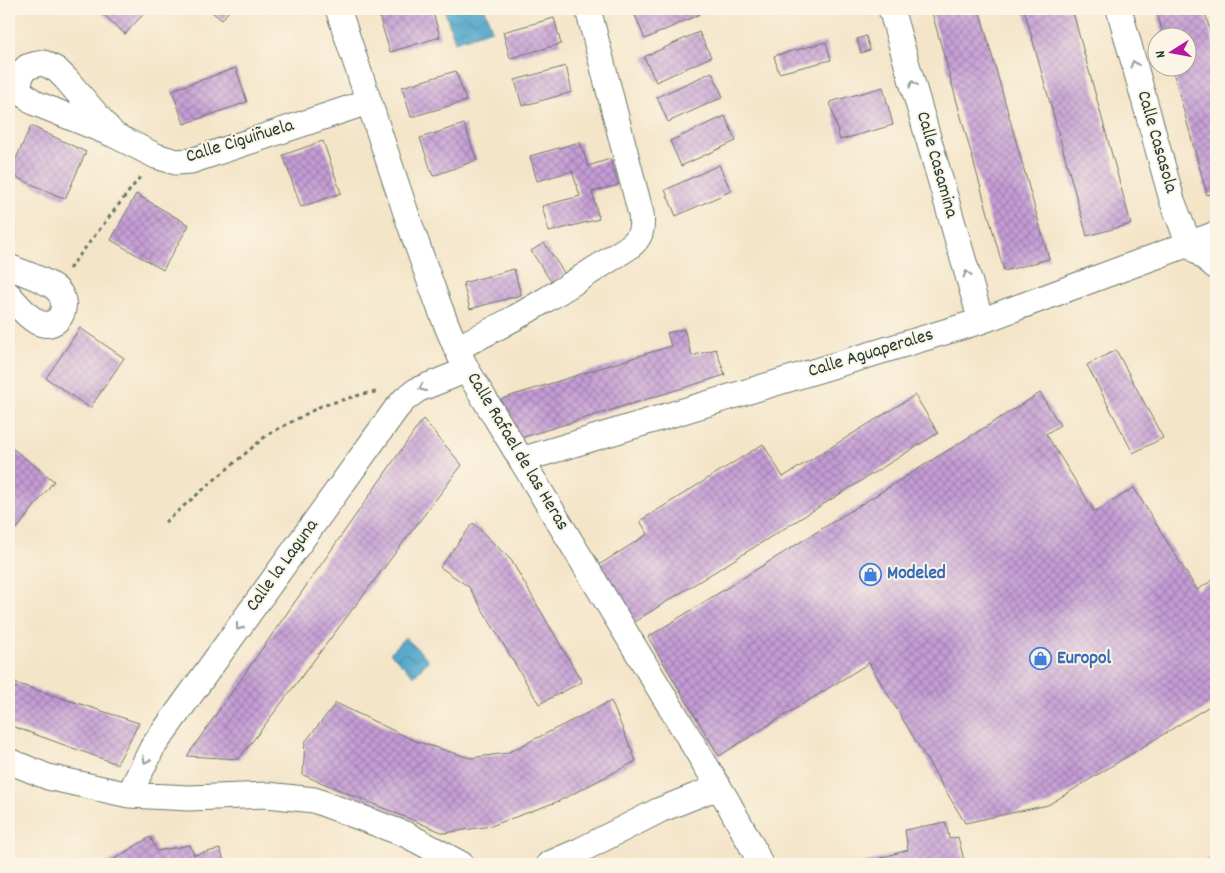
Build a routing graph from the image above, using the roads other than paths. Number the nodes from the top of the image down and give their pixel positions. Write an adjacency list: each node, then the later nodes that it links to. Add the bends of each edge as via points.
1 (338, 9): 5 (street, Calle Rafael de las Heras)
2 (588, 9): 13 (street, via 641,214 641,233 629,247 565,288)
3 (891, 9): 12 (street, Calle Casamina, one-way to 3)
4 (1119, 9): 8 (street, Calle Casasola, one-way to 4, via 1172,200)
5 (368, 102): 6 (street, Calle Ciguiñuela, via 191,161 176,162 156,156); 13 (street, Calle Rafael de las Heras, via 431,284)
6 (114, 135)
7 (1216, 234): 8 (street, Calle Aguaperales)
8 (1189, 244): 10 (street); 12 (street, Calle Aguaperales)
9 (9, 267): 11 (street, via 55,287 62,298 64,311 60,319 42,324 30,317)
10 (1216, 267)
11 (9, 295)
12 (980, 321): 15 (street, Calle Aguaperales)
13 (466, 344): 14 (street, Calle Rafael de las Heras)
14 (467, 370): 15 (street, Calle Rafael de las Heras); 18 (street, Calle la Laguna, one-way to 18, via 417,390 396,409 152,748)
15 (521, 460): 17 (street, Calle Rafael de las Heras)
16 (9, 761): 18 (street, via 48,777)
17 (718, 787): 20 (street, via 660,810); 21 (street, Calle Rafael de las Heras)
18 (129, 795): 19 (street, via 189,798 267,795 314,800 407,835)
19 (461, 864)
20 (549, 864)
21 (760, 864)

